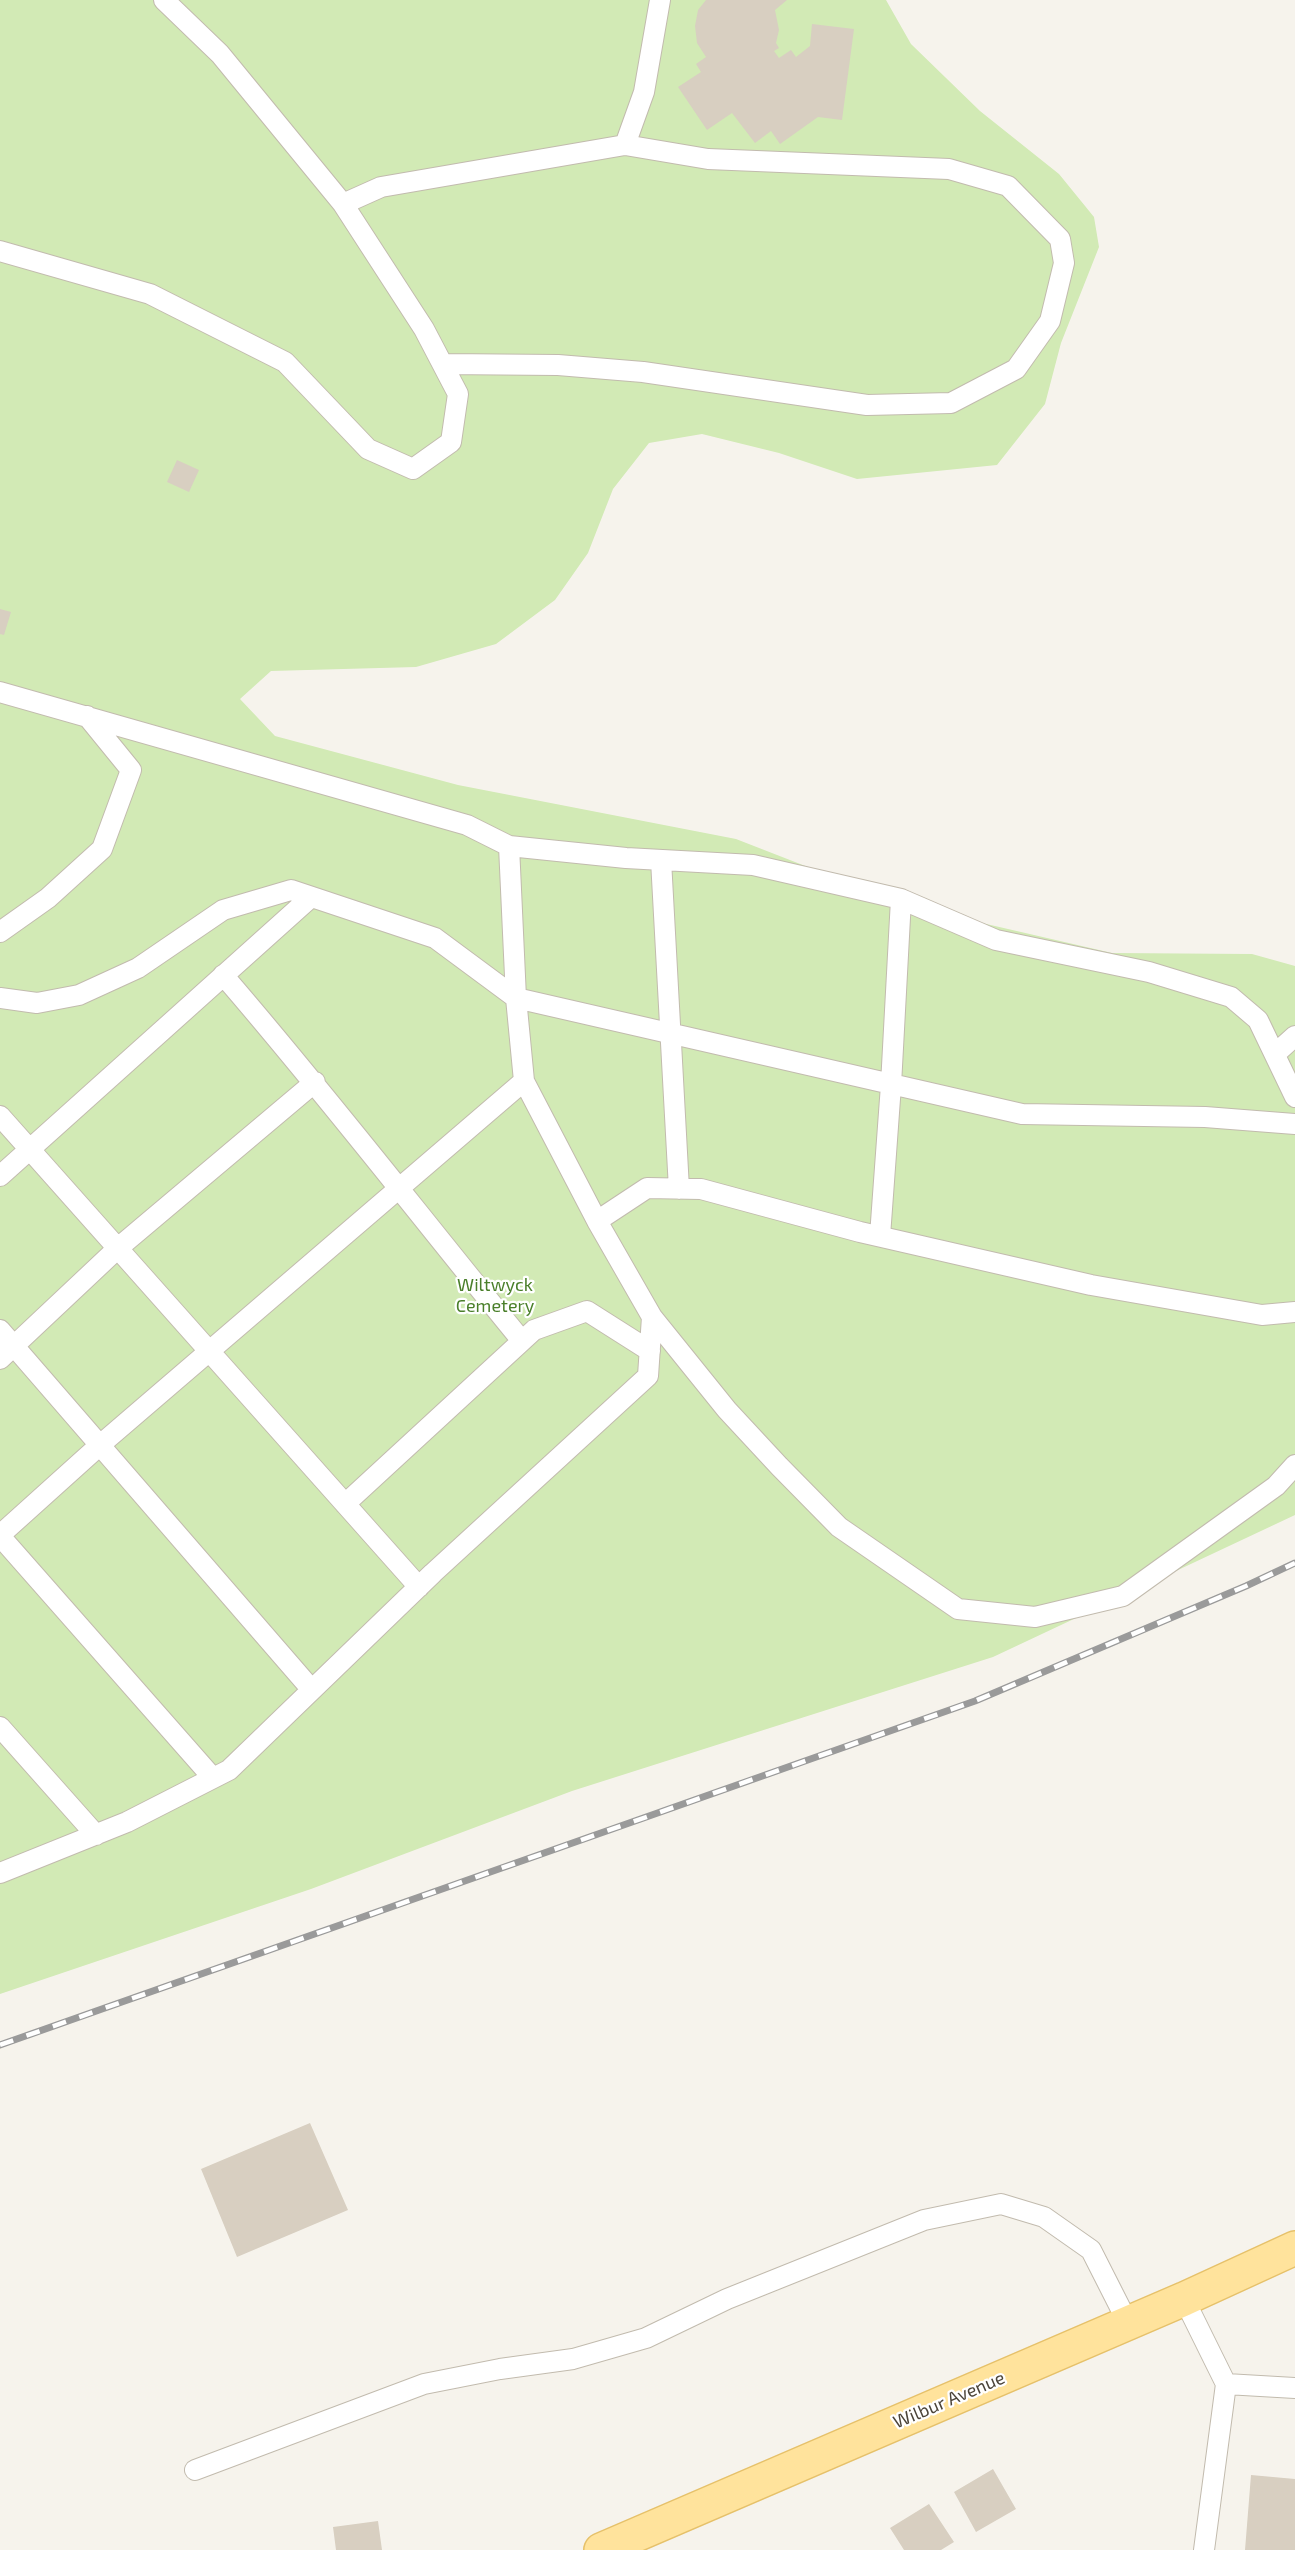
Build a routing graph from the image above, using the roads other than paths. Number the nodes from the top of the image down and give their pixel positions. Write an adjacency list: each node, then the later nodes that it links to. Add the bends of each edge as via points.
1 (164, 0): 4 (lane, via 220,54)
2 (660, 0): 3 (lane, via 644,92)
3 (625, 145): 4 (lane, via 381,187); 6 (lane, via 708,159 949,170 1008,186 1060,239 1064,263 1050,321 1016,369 951,403 867,405 643,372 558,365)
4 (343, 204): 6 (lane)
5 (0, 251): 6 (lane, via 150,294 285,362 368,448 413,469 451,442 458,394)
6 (443, 364)
7 (0, 692): 8 (lane)
8 (87, 717): 9 (lane, via 467,825); 13 (lane, via 131,770 102,849 48,898)
9 (509, 846): 10 (lane); 16 (lane)
10 (661, 860): 12 (lane, via 753,865); 17 (lane)
11 (311, 897): 14 (lane); 15 (lane, via 291,890 223,910 138,968 79,995 37,1003); 16 (lane, via 435,938)
12 (901, 899): 19 (lane, via 996,940 1149,972 1232,997 1258,1020); 22 (lane)
13 (0, 932)
14 (223, 975): 21 (lane); 26 (lane)
15 (0, 998)
16 (516, 999): 17 (lane); 20 (lane)
17 (670, 1034): 22 (lane); 28 (lane)
18 (1295, 1036): 19 (lane)
19 (1275, 1054): 23 (lane)
20 (524, 1081): 29 (lane); 30 (lane)
21 (315, 1082): 29 (lane); 32 (lane)
22 (891, 1085): 25 (lane, via 1023,1114 1205,1117); 31 (lane)
23 (1295, 1097)
24 (0, 1116): 26 (lane)
25 (1295, 1124)
26 (31, 1150): 27 (lane); 32 (lane)
27 (0, 1176)
28 (679, 1189): 30 (lane, via 646,1188); 31 (lane, via 701,1190)
29 (398, 1190): 36 (lane); 37 (lane)
30 (597, 1221): 34 (lane)
31 (880, 1236): 33 (lane, via 1090,1285 1262,1315)
32 (118, 1248): 37 (lane); 39 (lane)
33 (1295, 1312)
34 (652, 1317): 38 (lane); 41 (lane, via 735,1418 839,1527 958,1609 1035,1617 1123,1596 1276,1486)
35 (0, 1330): 39 (lane)
36 (522, 1341): 38 (lane, via 534,1330 587,1311); 42 (lane)
37 (209, 1351): 40 (lane); 42 (lane)
38 (650, 1351): 44 (lane, via 648,1376)
39 (7, 1353): 40 (lane)
40 (100, 1445): 43 (lane); 45 (lane)
41 (1295, 1465)
42 (345, 1504): 44 (lane)
43 (0, 1536): 47 (lane)
44 (419, 1587): 45 (lane)
45 (312, 1690): 47 (lane, via 229,1770)
46 (0, 1727): 48 (lane)
47 (213, 1778): 48 (lane)
48 (96, 1835): 49 (lane)
49 (0, 1873)
50 (1295, 2248): 51 (main road, Wilbur Avenue)
51 (1184, 2299): 52 (main road, Wilbur Avenue); 53 (lane)
52 (1128, 2323): 55 (lane, via 1091,2250 1044,2217 1001,2204 924,2220 728,2299 646,2338 573,2359 424,2384); 56 (main road, Wilbur Avenue)
53 (1226, 2384): 54 (lane); 57 (lane)
54 (1295, 2388)
55 (195, 2470)
56 (602, 2550)
57 (1204, 2550)

